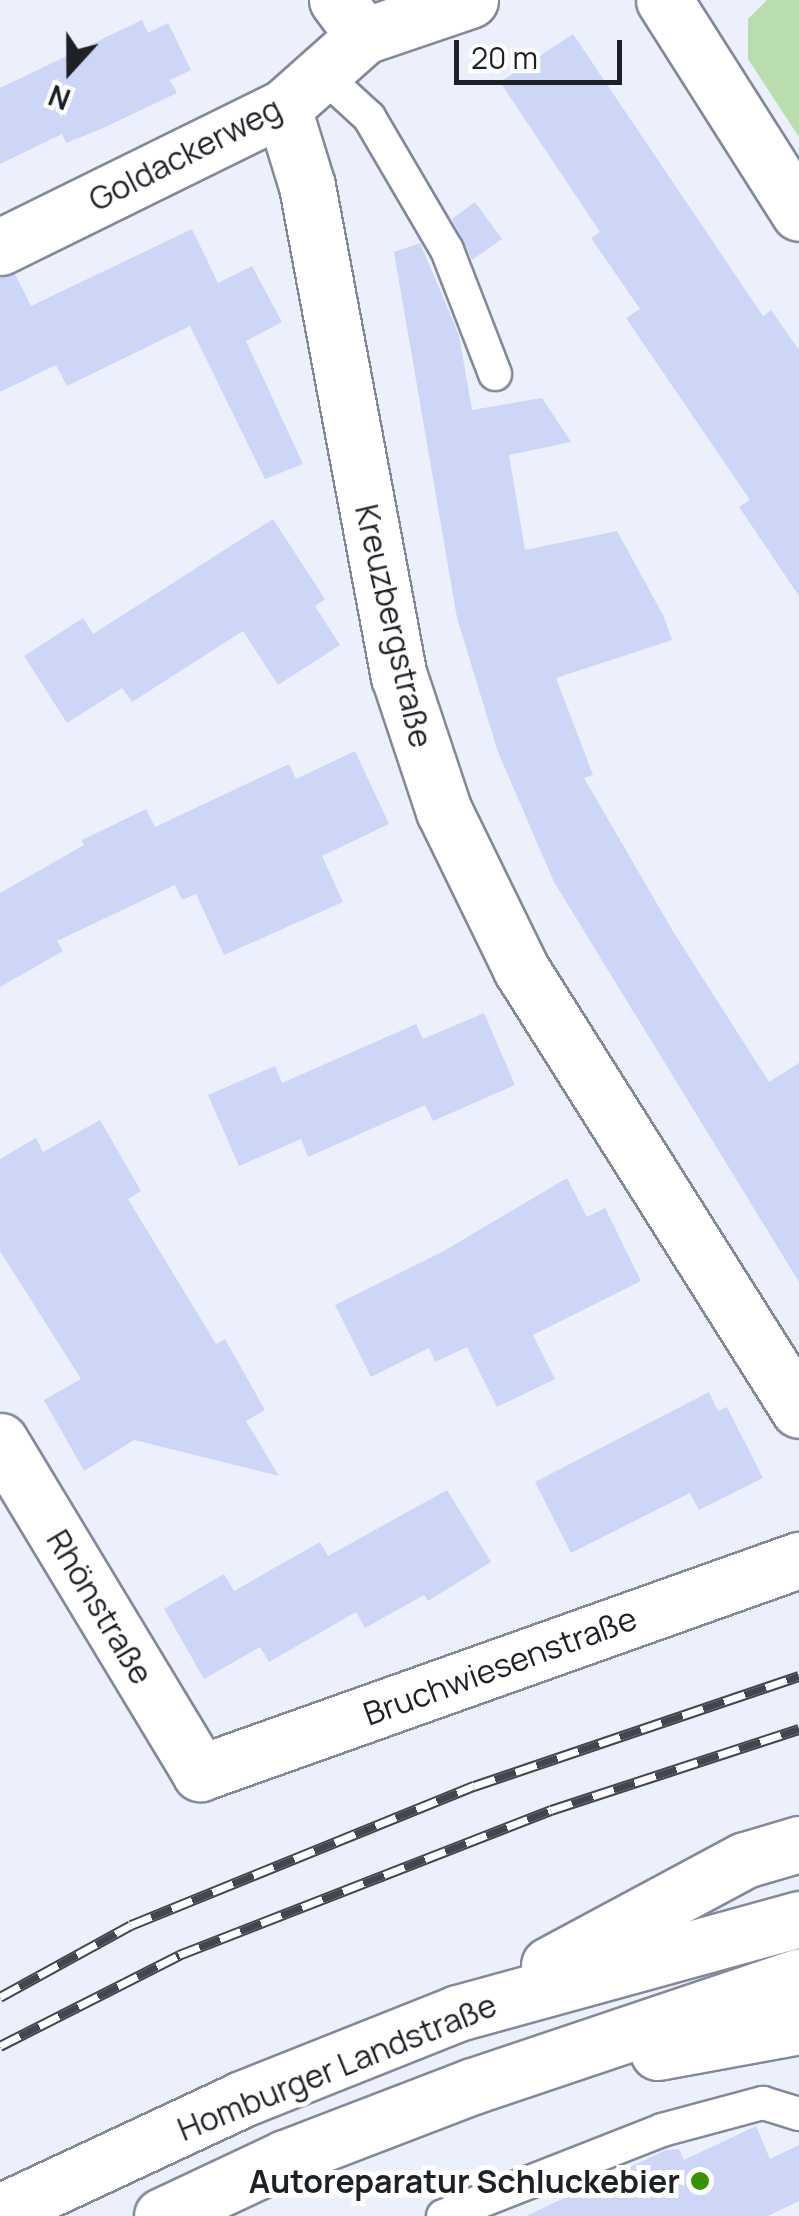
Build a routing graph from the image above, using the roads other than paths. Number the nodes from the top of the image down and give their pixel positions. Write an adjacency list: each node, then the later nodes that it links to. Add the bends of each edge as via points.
1 (470, 0): 3 (street, Goldackerweg)
2 (664, 0): 5 (street)
3 (350, 18): 4 (street, Goldackerweg)
4 (303, 91): 6 (street, Goldackerweg); 7 (lane, via 369,117 447,250); 8 (street, Kreuzbergstraße, via 307,186 399,676 444,810 522,969)
5 (799, 213)
6 (0, 247)
7 (495, 374)
8 (799, 1410)
9 (0, 1441): 11 (street, Rhönstraße)
10 (799, 1560): 11 (street, Bruchwiesenstraße)
11 (200, 1773)
12 (799, 1844): 15 (street, via 746,1860)
13 (799, 1919): 15 (street, Homburger Landstraße)
14 (799, 1976): 17 (street, Homburger Landstraße)
15 (458, 2013): 19 (street, Homburger Landstraße, via 242,2099)
16 (799, 2026): 17 (street)
17 (474, 2086): 20 (street, Homburger Landstraße, via 286,2158)
18 (799, 2114): 21 (lane, via 763,2103 662,2130)
19 (0, 2212)
20 (162, 2216)
21 (443, 2216)

